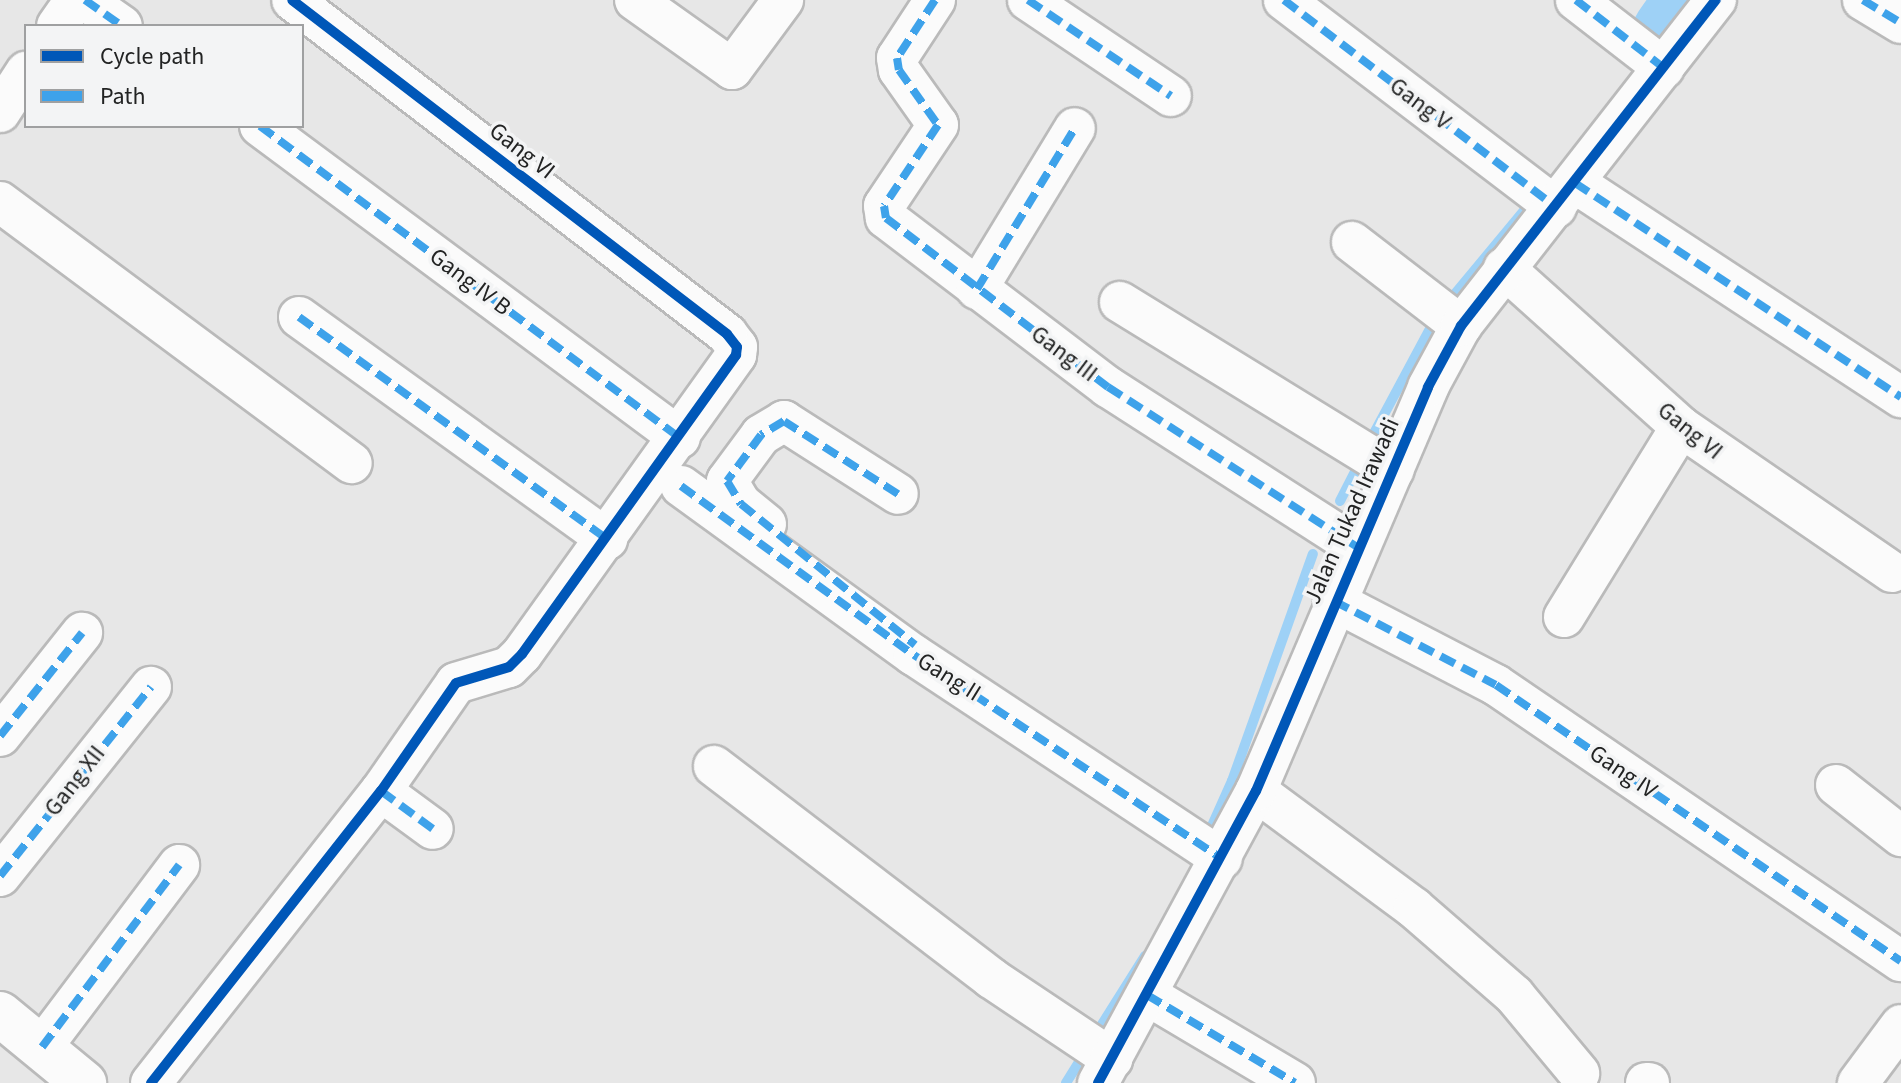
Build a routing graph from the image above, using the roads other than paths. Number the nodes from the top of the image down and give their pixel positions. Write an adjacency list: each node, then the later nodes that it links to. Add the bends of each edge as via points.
1 (75, 0): 13 (street)
2 (85, 0): 14 (street)
3 (292, 0): 29 (street, Gang VI, via 727,334 736,355)
4 (635, 0): 5 (street, via 732,69)
5 (783, 0)
6 (935, 0): 23 (street, Gang III, via 897,58 907,83 938,125 883,212)
7 (1028, 0): 16 (street)
8 (1284, 0): 19 (street, Gang V)
9 (1576, 0): 15 (street)
10 (1716, 0): 15 (street, Jalan Tukad Irawadi)
11 (1863, 0): 12 (street)
12 (1901, 23)
13 (58, 24)
14 (119, 24)
15 (1655, 61): 19 (street, Jalan Tukad Irawadi)
16 (1171, 96)
17 (263, 128): 29 (street, Gang IV B)
18 (1075, 128): 23 (street)
19 (1566, 195): 22 (street, Jalan Tukad Irawadi); 27 (street, Gang V)
20 (0, 202): 30 (street)
21 (1352, 242): 26 (street)
22 (1504, 268): 26 (street, Jalan Tukad Irawadi); 28 (street, Gang VI)
23 (977, 289): 35 (street, Gang III, via 1108,387)
24 (1120, 302): 31 (street)
25 (299, 317): 34 (street)
26 (1461, 326): 31 (street, Jalan Tukad Irawadi)
27 (1901, 397)
28 (1681, 427): 36 (street, Gang VI); 38 (street)
29 (680, 438): 34 (street)
30 (352, 463)
31 (1393, 470): 35 (street, Jalan Tukad Irawadi)
32 (681, 486): 40 (street, Gang II, via 914,655)
33 (898, 494): 40 (street, via 784,421 761,435 727,481 741,504)
34 (607, 539): 45 (street, via 509,667 456,683)
35 (1359, 548): 37 (street, Jalan Tukad Irawadi)
36 (1892, 572)
37 (1334, 601): 46 (street, Jalan Tukad Irawadi); 52 (street, Gang IV, via 1496,685)
38 (1564, 617)
39 (82, 633): 42 (street)
40 (965, 685): 49 (street, Gang II)
41 (151, 687): 51 (street, Gang XII)
42 (0, 736)
43 (714, 766): 57 (street)
44 (1836, 785): 48 (street)
45 (381, 791): 47 (street); 61 (street)
46 (1256, 791): 49 (street, Jalan Tukad Irawadi); 58 (street, via 1425,918 1514,995)
47 (433, 829)
48 (1901, 836)
49 (1213, 853): 53 (street, Jalan Tukad Irawadi)
50 (179, 865): 56 (street)
51 (0, 876)
52 (1901, 961)
53 (1147, 995): 57 (street, Jalan Tukad Irawadi); 62 (street)
54 (0, 1014): 56 (street)
55 (1901, 1025): 59 (street)
56 (42, 1047): 60 (street)
57 (1092, 1055)
58 (1579, 1073)
59 (1870, 1078)
60 (84, 1083)
61 (151, 1083)
62 (1295, 1083)

